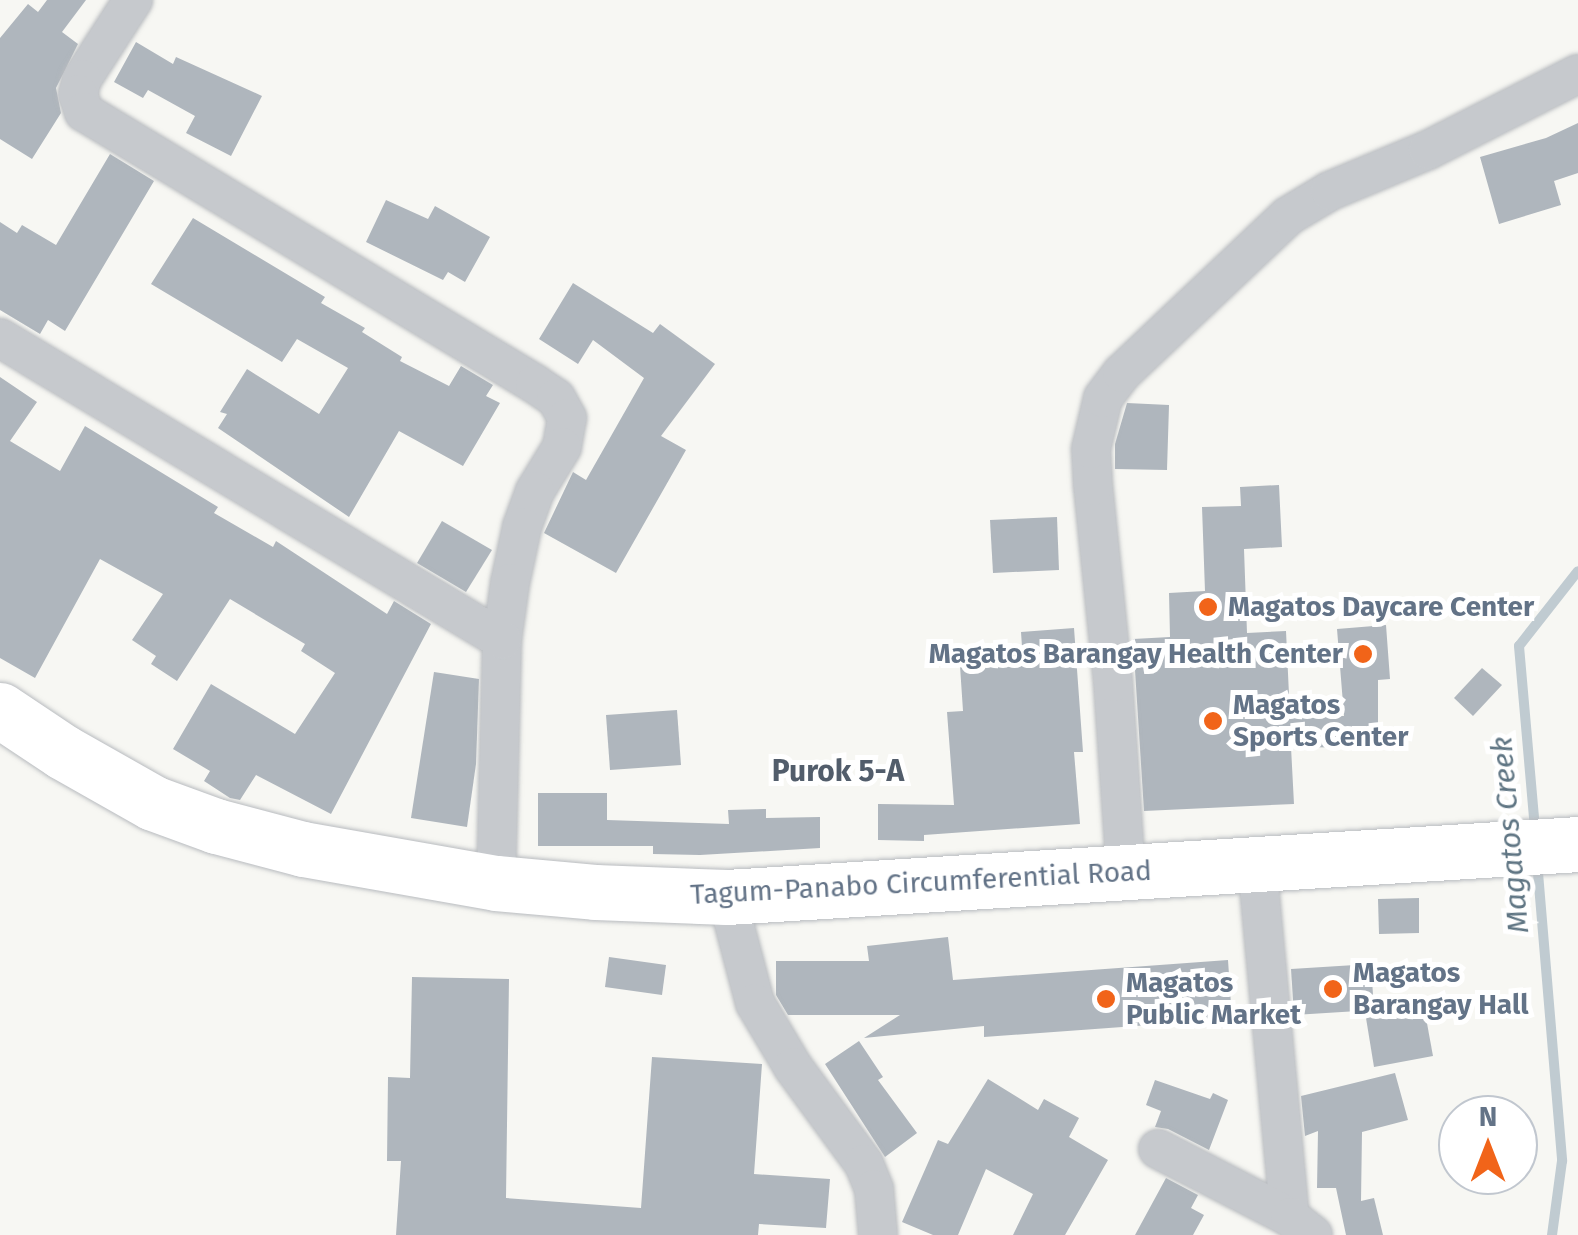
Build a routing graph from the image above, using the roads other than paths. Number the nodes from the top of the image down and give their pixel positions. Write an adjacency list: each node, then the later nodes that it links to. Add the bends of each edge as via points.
1 (133, 0): 4 (street, via 82,80 84,112 535,384 563,408 566,433 522,527)
2 (1578, 74): 8 (street, via 1288,216 1102,398 1091,449)
3 (0, 338): 4 (street)
4 (502, 640): 9 (street)
5 (0, 710): 9 (highway, Tagum-Panabo Circumferential Road, via 154,803 216,826)
6 (1578, 844): 7 (highway, Tagum-Panabo Circumferential Road)
7 (1257, 864): 8 (highway, Tagum-Panabo Circumferential Road); 12 (street)
8 (1126, 873): 10 (highway, Tagum-Panabo Circumferential Road)
9 (496, 883): 10 (highway, Tagum-Panabo Circumferential Road)
10 (727, 897): 13 (street, via 755,1003 864,1164)
11 (1158, 1149): 12 (street)
12 (1302, 1226)
13 (878, 1235)

